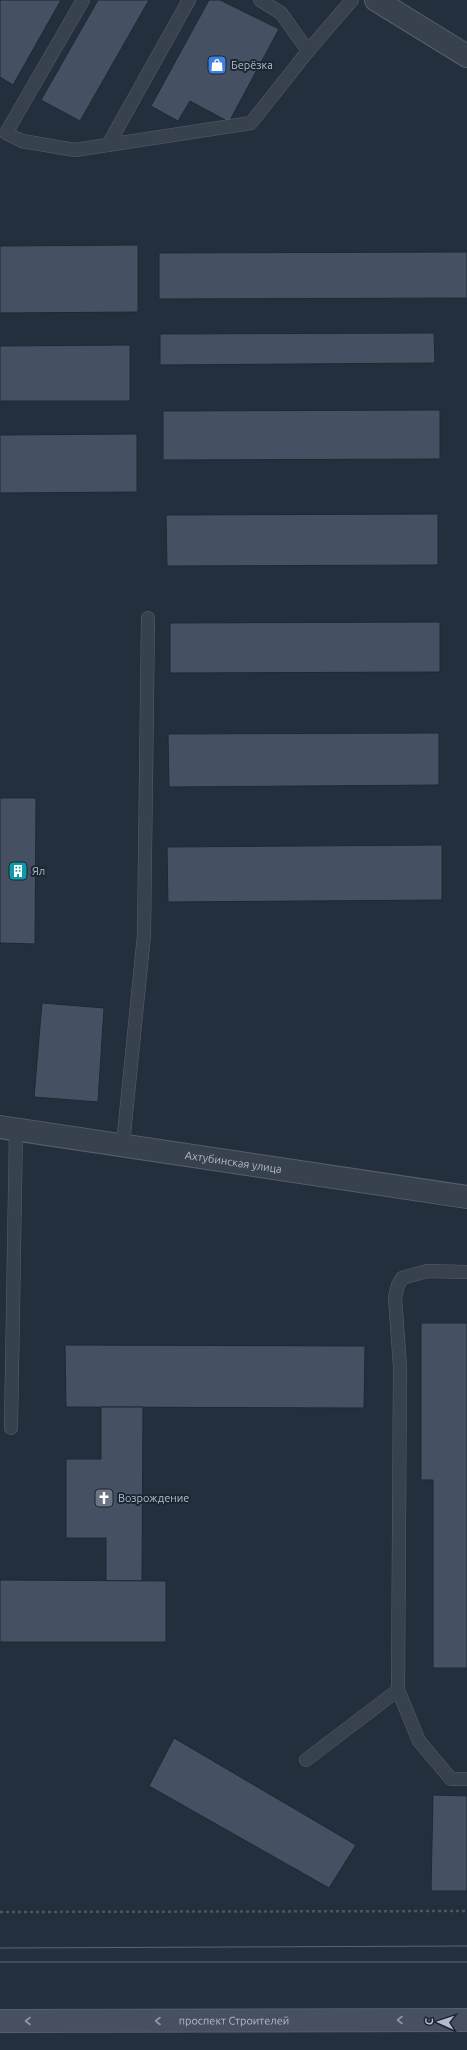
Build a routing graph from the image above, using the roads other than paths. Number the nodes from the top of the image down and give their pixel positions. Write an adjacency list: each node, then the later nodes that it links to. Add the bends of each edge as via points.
1 (83, 0): 8 (lane, via 6,133 22,141 75,150)
2 (189, 0): 8 (lane)
3 (260, 0): 6 (lane, via 281,13)
4 (352, 0): 6 (lane)
5 (376, 0): 7 (street)
6 (308, 51): 8 (lane, via 251,123)
7 (467, 56)
8 (108, 145)
9 (148, 618): 11 (lane, via 144,935)
10 (8, 1128): 11 (street, Ахтубинская улица); 14 (lane)
11 (123, 1144): 12 (street, Ахтубинская улица)
12 (467, 1197)
13 (467, 1272): 15 (lane, via 427,1271 402,1278 395,1297 400,1366)
14 (11, 1428)
15 (398, 1690): 16 (lane); 17 (lane, via 419,1740 451,1779)
16 (306, 1760)
17 (467, 1779)
18 (467, 2020): 19 (main road, проспект Строителей, one-way to 19)
19 (0, 2021)

